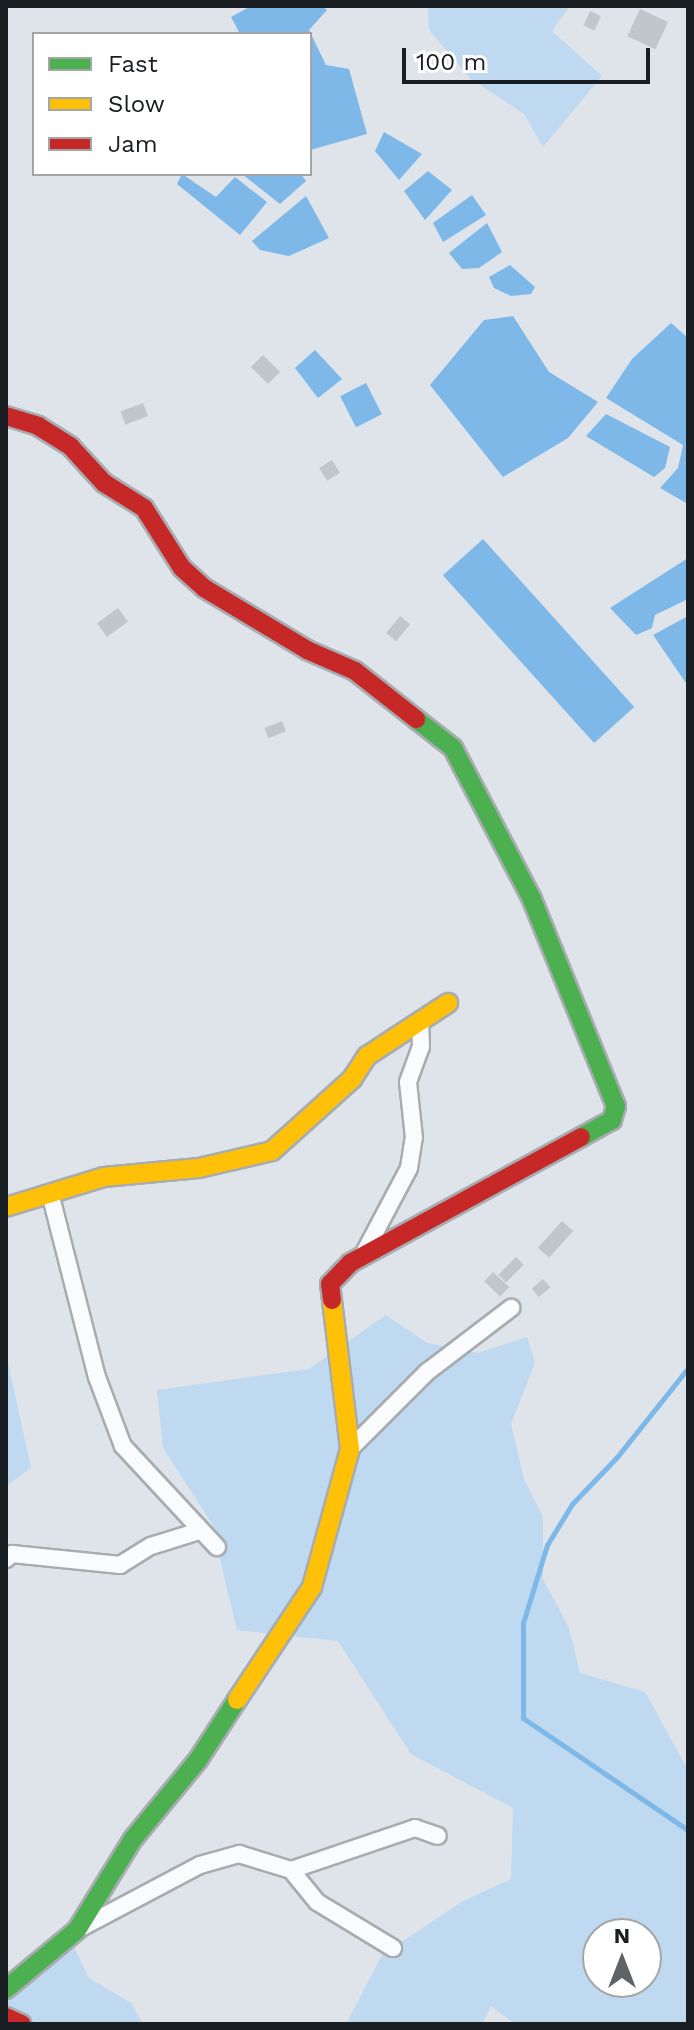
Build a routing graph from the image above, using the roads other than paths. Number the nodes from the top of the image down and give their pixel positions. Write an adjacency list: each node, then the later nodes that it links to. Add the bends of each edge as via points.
1 (6, 416): 6 (street, via 38,426 71,447 104,483 144,508 182,568 204,588 307,650 355,671 437,732 453,748 563,967 613,1092 612,1120)
2 (448, 1003): 3 (street)
3 (420, 1021): 4 (street, via 367,1056 352,1079 272,1151 199,1168 104,1177); 6 (street, via 421,1047 408,1082 414,1138 409,1168)
4 (50, 1193): 5 (street); 9 (street, via 97,1377 123,1446)
5 (6, 1207)
6 (362, 1256): 8 (street, via 330,1284)
7 (511, 1308): 8 (street, via 427,1372)
8 (350, 1449): 14 (street, via 312,1587 198,1760 133,1839)
9 (199, 1531): 10 (street); 11 (street, via 151,1546 120,1565 12,1554)
10 (217, 1547)
11 (6, 1559)
12 (438, 1836): 13 (street, via 415,1828)
13 (291, 1870): 14 (street, via 239,1854 200,1865); 15 (street, via 317,1902)
14 (77, 1930): 16 (street)
15 (393, 1948)
16 (6, 1989)
17 (6, 2017): 18 (street)
18 (22, 2024)

